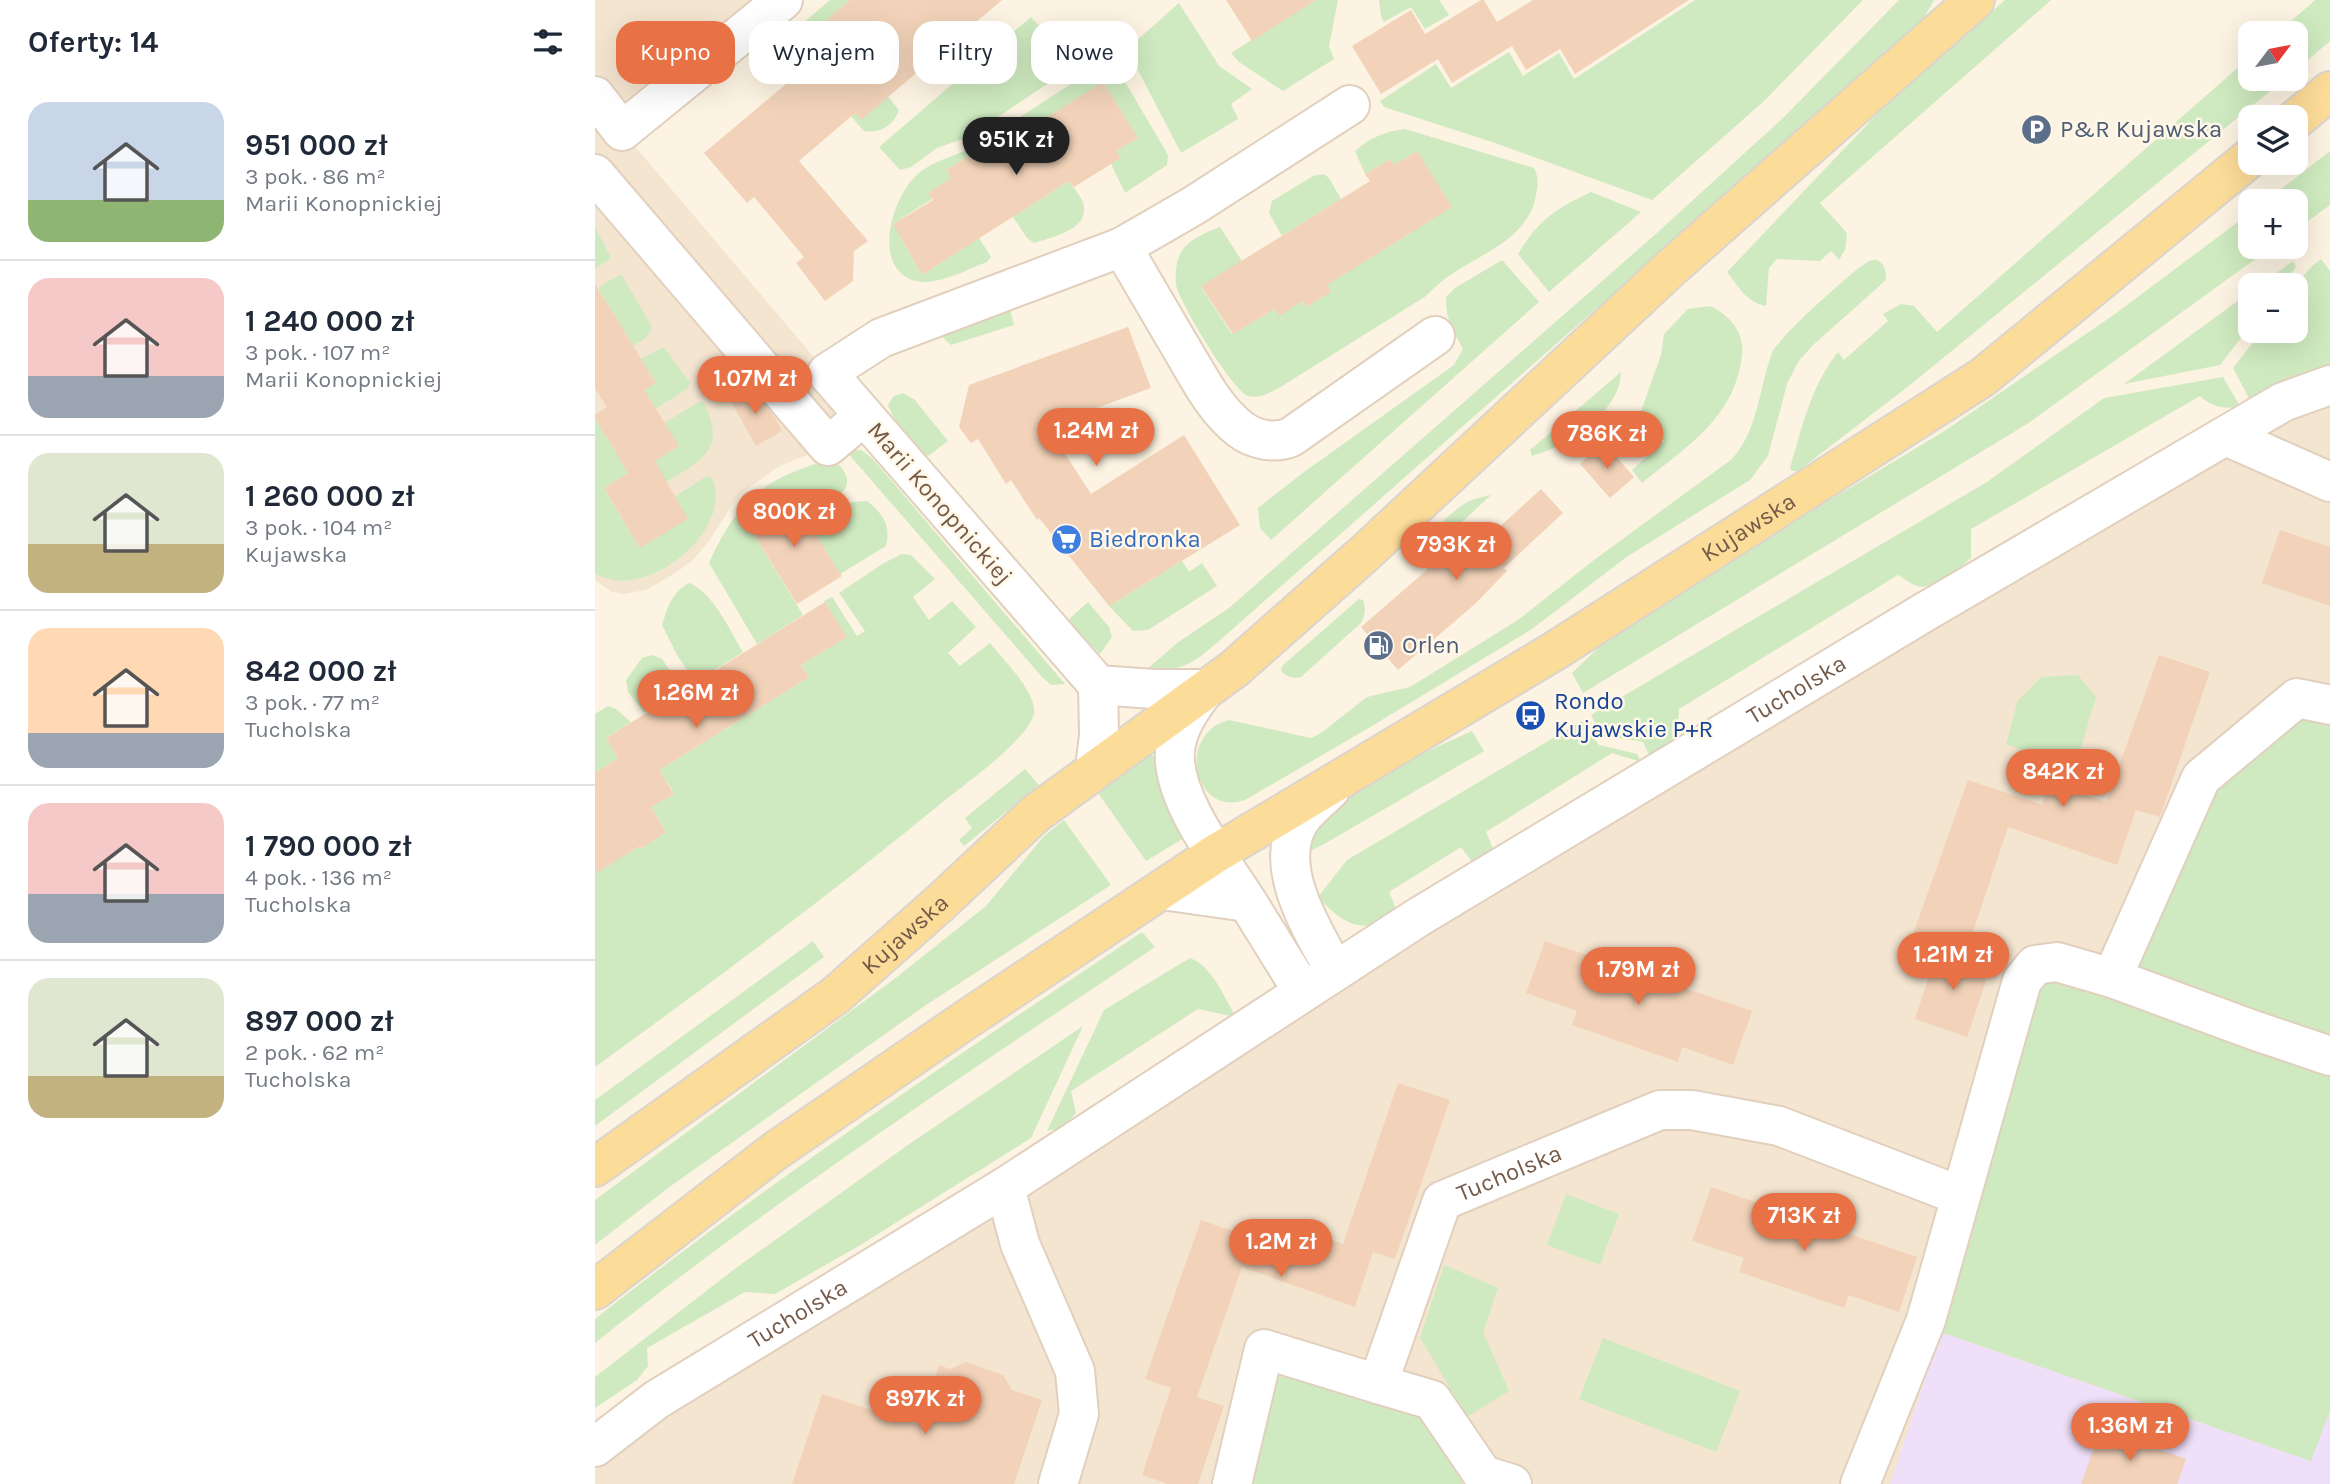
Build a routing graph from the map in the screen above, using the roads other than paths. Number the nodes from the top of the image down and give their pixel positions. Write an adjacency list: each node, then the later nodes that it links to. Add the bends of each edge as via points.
1 (783, 0): 4 (street, via 622,131)
2 (1975, 0): 16 (main road, Kujawska, via 1673,267 1365,553 1234,669)
3 (2330, 91): 6 (main road)
4 (595, 96)
5 (1350, 106): 9 (street, Marii Konopnickiej)
6 (2308, 109)
7 (2238, 168): 19 (main road, Kujawska, via 1983,377 1553,652)
8 (595, 174): 12 (street, via 828,446)
9 (1122, 247): 10 (street, via 1210,395 1232,422 1257,438 1291,438); 12 (street, Marii Konopnickiej, via 881,338 827,373)
10 (1435, 337)
11 (2330, 385): 13 (street, Tucholska, via 2283,402)
12 (864, 416): 15 (street, Marii Konopnickiej)
13 (2226, 436): 14 (street); 23 (street, Tucholska, via 1700,746)
14 (2330, 482)
15 (1098, 685): 16 (street); 18 (street)
16 (1205, 689): 18 (main road, Kujawska); 20 (street, Kujawska, via 1181,725 1175,754 1181,786)
17 (2330, 705): 24 (street, via 2297,698 2201,778)
18 (1095, 769): 27 (main road, Kujawska, via 1035,814 836,995)
19 (1345, 776): 20 (main road, Kujawska); 23 (street, via 1300,819 1291,849 1298,901)
20 (1215, 854): 21 (main road, Kujawska); 22 (street)
21 (1162, 890): 22 (street); 30 (main road, Kujawska, via 775,1152)
22 (1247, 902): 25 (street)
23 (1335, 971): 25 (street, Tucholska)
24 (2112, 978): 26 (street); 29 (street, via 2057,962 2035,965 2022,981)
25 (1303, 992): 28 (street, Tucholska)
26 (2330, 1056)
27 (595, 1167)
28 (1005, 1186): 32 (street, Tucholska, via 656,1400); 34 (street, via 1020,1244 1076,1371 1079,1413)
29 (1961, 1196): 31 (street, Tucholska, via 1779,1126 1692,1110 1660,1111 1441,1201); 36 (street, via 1926,1320)
30 (595, 1290)
31 (1378, 1384): 33 (street, via 1432,1400); 35 (street, via 1264,1349)
32 (595, 1447)
33 (1491, 1481)
34 (1058, 1484)
35 (1231, 1484)
36 (1860, 1484)

